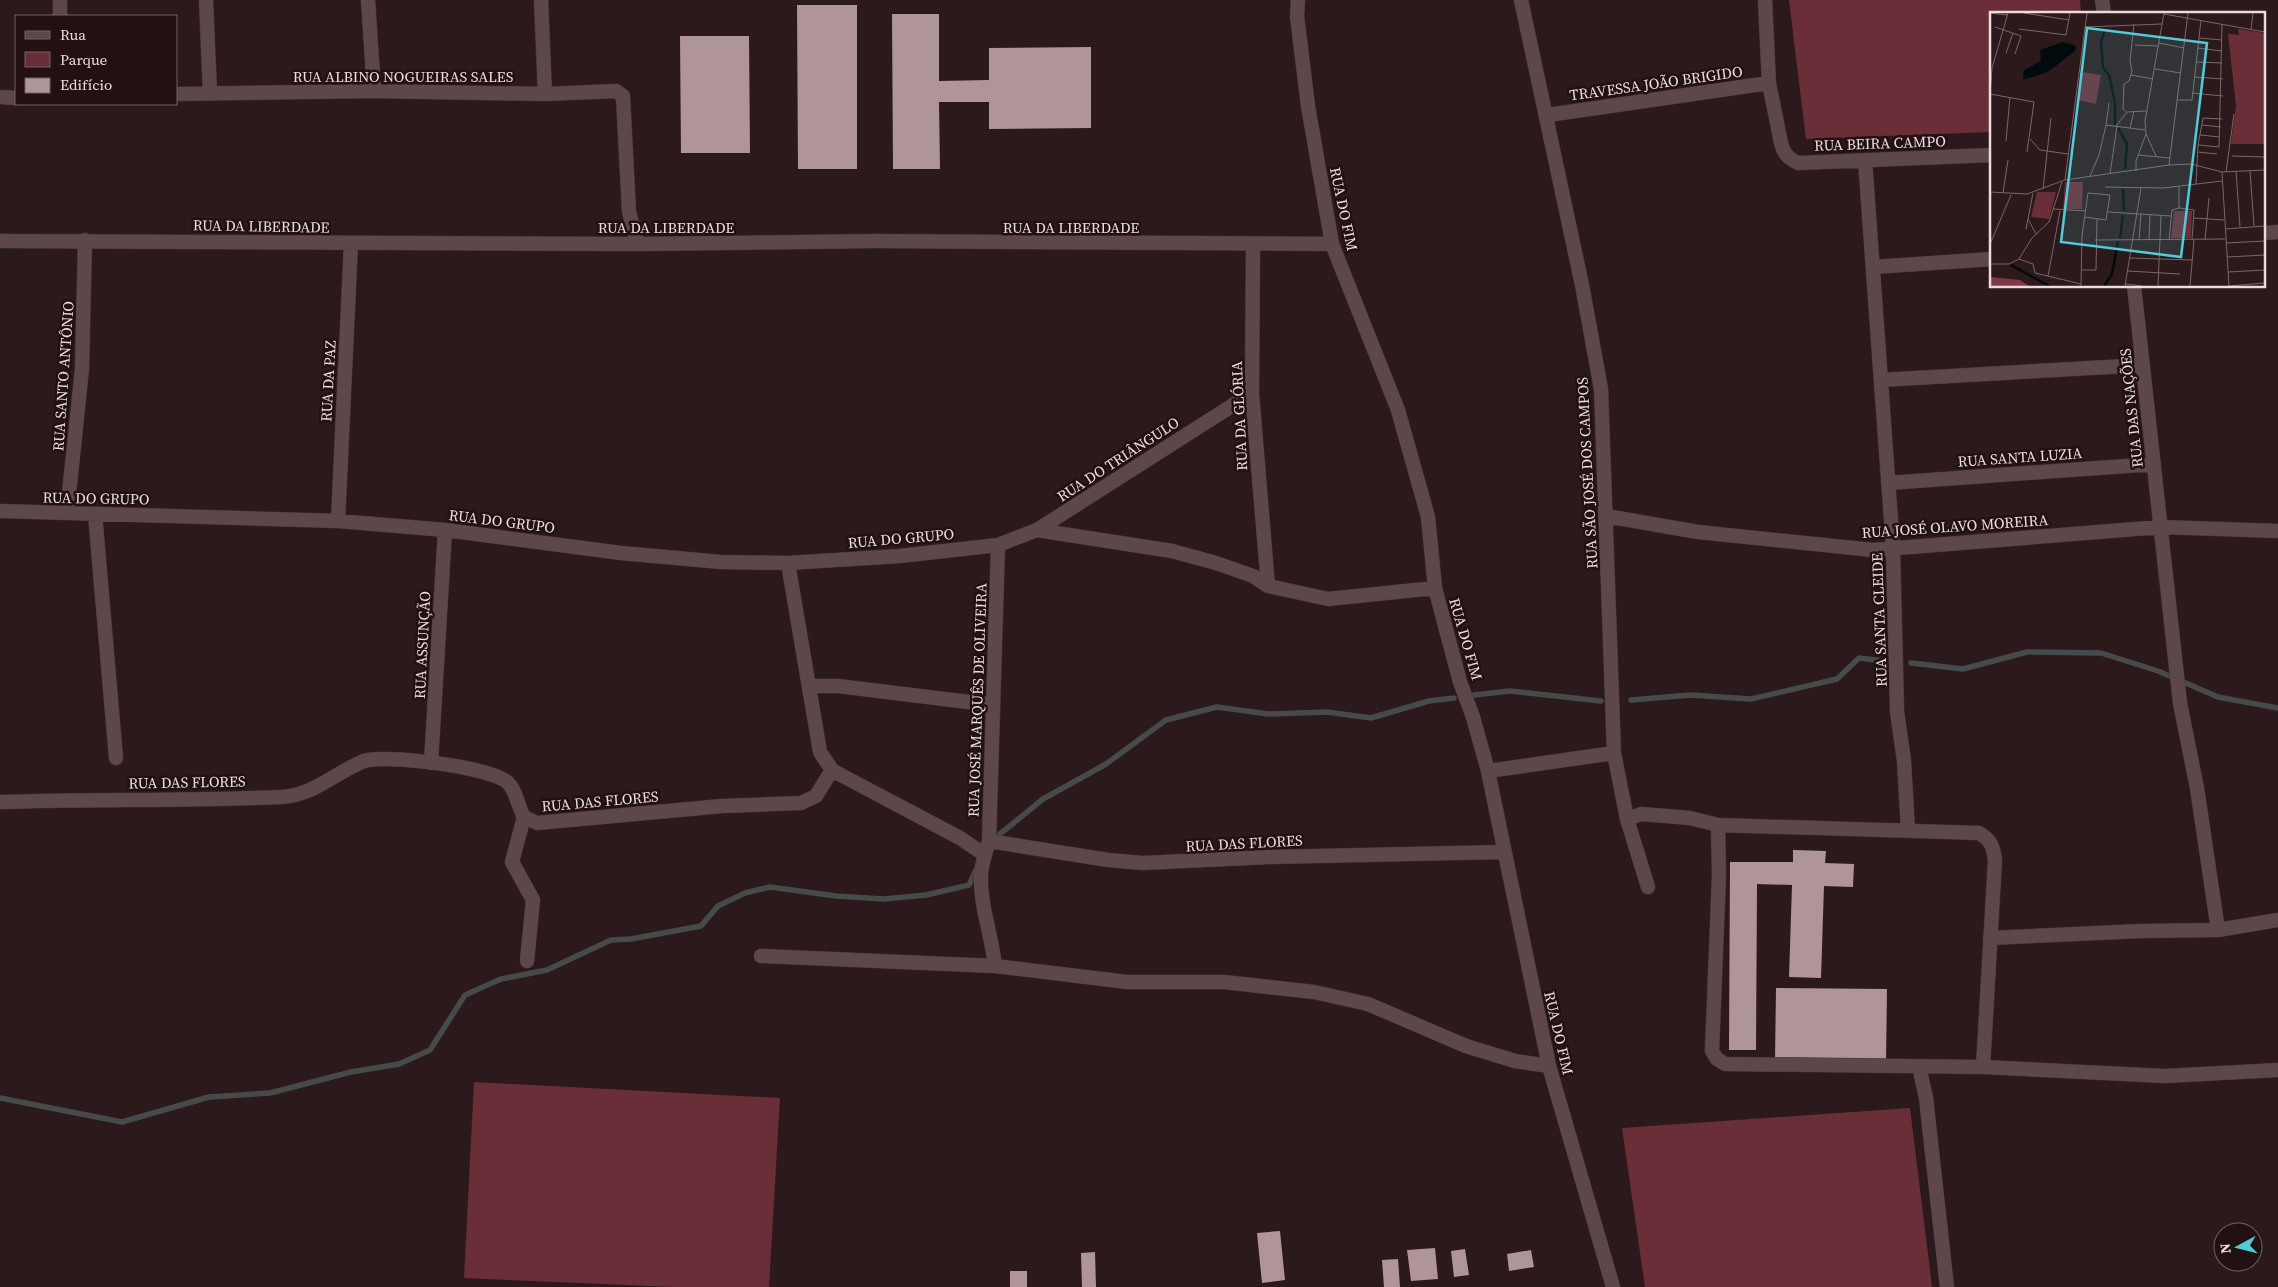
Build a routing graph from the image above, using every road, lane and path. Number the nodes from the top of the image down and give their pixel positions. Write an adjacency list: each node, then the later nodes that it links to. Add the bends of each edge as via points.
1 (60, 0): 8 (street)
2 (206, 0): 11 (street)
3 (368, 0): 10 (street)
4 (541, 0): 13 (street)
5 (1298, 0): 24 (street, RUA DO FIM, via 1308,106)
6 (1521, 0): 16 (street, RUA SÃO JOSÉ DOS CAMPOS)
7 (1765, 0): 9 (street)
8 (60, 15)
9 (1770, 83): 16 (street, TRAVESSA JOÃO BRIGIDO); 18 (street, RUA BEIRA CAMPO, via 1781,143 1790,159 1798,163)
10 (374, 91): 11 (street, RUA ALBINO NOGUEIRAS SALES); 13 (street, RUA ALBINO NOGUEIRAS SALES)
11 (210, 93): 12 (street, RUA ALBINO NOGUEIRAS SALES)
12 (178, 94)
13 (545, 94): 22 (street, RUA ALBINO NOGUEIRAS SALES, via 616,91 622,96 629,212)
14 (0, 97): 15 (street)
15 (15, 98)
16 (1548, 116): 36 (street, RUA SÃO JOSÉ DOS CAMPOS, via 1601,389)
17 (1990, 154): 18 (street, RUA BEIRA CAMPO)
18 (1865, 160): 26 (street, RUA SANTA CLEIDE)
19 (85, 240): 20 (street, RUA DA LIBERDADE); 21 (street, RUA DA LIBERDADE); 34 (street, RUA SANTO ANTÔNIO, via 82,369)
20 (0, 241)
21 (351, 243): 22 (street, RUA DA LIBERDADE); 37 (street, RUA DA PAZ)
22 (638, 244): 23 (street, RUA DA LIBERDADE, via 876,241)
23 (1253, 244): 24 (street, RUA DA LIBERDADE); 30 (street, RUA DA GLÓRIA)
24 (1332, 244): 46 (street, RUA DO FIM, via 1398,410 1428,517)
25 (1990, 258): 26 (street)
26 (1873, 267): 29 (street, RUA SANTA CLEIDE)
27 (2134, 288): 28 (street, RUA DAS NAÇÕES)
28 (2143, 365): 29 (street); 31 (street, RUA DAS NAÇÕES)
29 (1881, 380): 32 (street, RUA SANTA CLEIDE)
30 (1252, 393): 40 (street, RUA DO TRIÂNGULO); 45 (street, RUA DA GLÓRIA)
31 (2154, 464): 32 (street, RUA SANTA LUZIA); 38 (street, RUA DAS NAÇÕES)
32 (1888, 483): 43 (street, RUA SANTA CLEIDE)
33 (0, 511): 34 (street, RUA DO GRUPO)
34 (67, 513): 35 (street, RUA DO GRUPO)
35 (95, 514): 37 (street, RUA DO GRUPO); 50 (street)
36 (1606, 516): 43 (street, RUA JOSÉ OLAVO MOREIRA, via 1698,532 1835,548); 49 (street, RUA SÃO JOSÉ DOS CAMPOS)
37 (338, 521): 39 (street, RUA DO GRUPO)
38 (2161, 527): 41 (street, RUA JOSÉ OLAVO MOREIRA); 43 (street, RUA JOSÉ OLAVO MOREIRA); 64 (street, RUA DAS NAÇÕES, via 2180,704 2197,788)
39 (445, 530): 44 (street, RUA DO GRUPO, via 721,562); 51 (street, RUA ASSUNÇÃO)
40 (1037, 530): 42 (street, RUA DO TRIÂNGULO); 45 (street, via 1172,551 1253,576)
41 (2278, 531)
42 (998, 545): 44 (street, RUA DO GRUPO, via 900,556); 48 (street, RUA JOSÉ MARQUÊS DE OLIVEIRA)
43 (1893, 548): 58 (street, RUA SANTA CLEIDE, via 1897,711)
44 (788, 563): 47 (street)
45 (1268, 586): 46 (street, via 1328,599)
46 (1435, 588): 53 (street, RUA DO FIM)
47 (809, 686): 48 (street, via 838,686); 52 (street, via 820,752)
48 (993, 705): 59 (street, RUA JOSÉ MARQUÊS DE OLIVEIRA)
49 (1614, 753): 53 (street); 56 (street, RUA SÃO JOSÉ DOS CAMPOS)
50 (116, 758)
51 (431, 763): 54 (street, RUA DAS FLORES, via 388,758 365,761 307,791 284,797); 55 (street, RUA DAS FLORES, via 494,774 504,779 510,784)
52 (832, 770): 55 (street, RUA DAS FLORES, via 816,796 801,803 722,806 537,823); 61 (street, via 971,844)
53 (1488, 771): 60 (street, RUA DO FIM)
54 (0, 802)
55 (524, 817): 67 (street, via 512,862 533,900)
56 (1627, 819): 57 (street, via 1641,814 1690,818); 62 (street, RUA SÃO JOSÉ DOS CAMPOS)
57 (1718, 825): 58 (street); 70 (street, via 1712,1051 1717,1059 1725,1064)
58 (1908, 830): 65 (street, via 1978,833 1988,838 1994,847 1995,860)
59 (989, 841): 60 (street, RUA DAS FLORES, via 1143,863 1287,856); 61 (street, RUA JOSÉ MARQUÊS DE OLIVEIRA)
60 (1503, 852): 69 (street, RUA DO FIM)
61 (985, 856): 68 (street, RUA JOSÉ MARQUÊS DE OLIVEIRA, via 981,875)
62 (1648, 887)
63 (2278, 920): 64 (street)
64 (2218, 930): 65 (street)
65 (1990, 938): 71 (street)
66 (761, 956): 68 (street)
67 (527, 961)
68 (995, 966): 69 (street, via 1127,982 1224,982 1314,992 1368,1004 1474,1049 1515,1061)
69 (1549, 1066): 73 (street, RUA DO FIM)
70 (1919, 1066): 71 (street); 74 (street, via 1926,1098)
71 (1983, 1067): 72 (street, via 2150,1076)
72 (2278, 1070)
73 (1613, 1287)
74 (1947, 1287)

